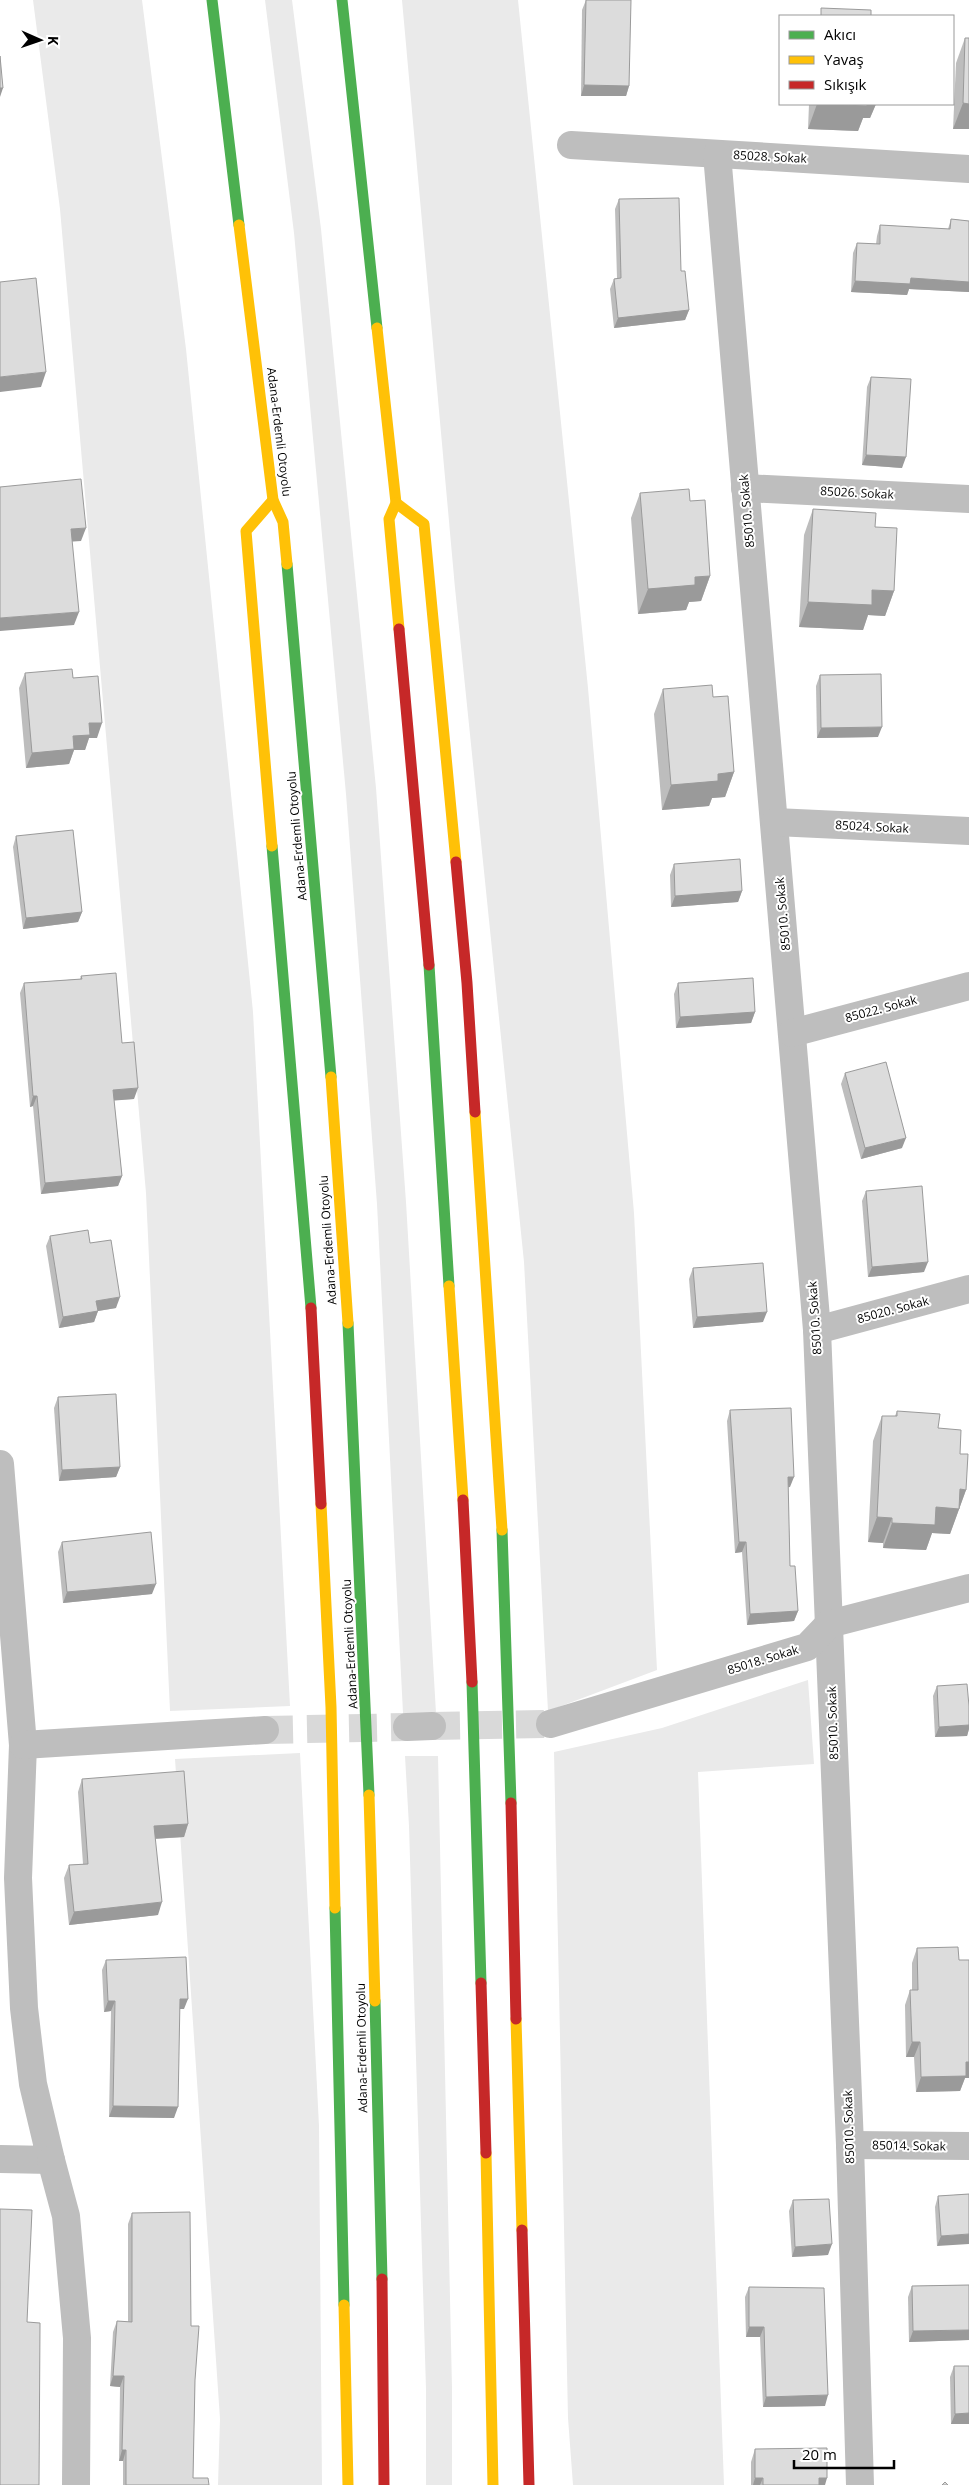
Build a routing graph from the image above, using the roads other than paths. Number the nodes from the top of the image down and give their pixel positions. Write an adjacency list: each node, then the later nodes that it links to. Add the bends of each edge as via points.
1 (212, 0): 8 (highway, Adana-Erdemli Otoyolu)
2 (342, 0): 9 (highway)
3 (571, 145): 4 (street, 85028. Sokak)
4 (717, 154): 5 (street, 85028. Sokak); 6 (street, 85010. Sokak)
5 (969, 168)
6 (745, 488): 7 (street, 85026. Sokak); 10 (street, 85010. Sokak)
7 (969, 499)
8 (273, 500): 28 (highway, via 246,531 311,1308 331,1706); 29 (highway, Adana-Erdemli Otoyolu, via 283,522 324,986 350,1351 368,1749 384,2367)
9 (396, 503): 30 (highway, via 389,519 429,964 469,1600 486,2107); 31 (highway, via 424,524 467,983 504,1562)
10 (775, 822): 11 (street, 85024. Sokak); 13 (street, 85010. Sokak)
11 (969, 832)
12 (969, 986): 13 (street, 85022. Sokak)
13 (792, 1033): 15 (street, 85010. Sokak)
14 (969, 1290): 15 (street, 85020. Sokak)
15 (817, 1330): 19 (street, 85010. Sokak)
16 (0, 1464): 17 (street)
17 (3, 1547): 22 (street)
18 (969, 1588): 19 (street)
19 (829, 1624): 20 (street, 85018. Sokak, via 807,1647); 23 (street, 85010. Sokak)
20 (550, 1724)
21 (266, 1730): 22 (street)
22 (23, 1745): 26 (street, via 18,1878 24,2008 33,2084)
23 (850, 2145): 24 (street, 85014. Sokak); 32 (street, 85010. Sokak)
24 (969, 2146)
25 (0, 2158): 26 (street)
26 (51, 2160): 27 (street, via 66,2216 78,2338)
27 (76, 2485)
28 (348, 2485)
29 (384, 2485)
30 (493, 2485)
31 (529, 2485)
32 (860, 2485)

